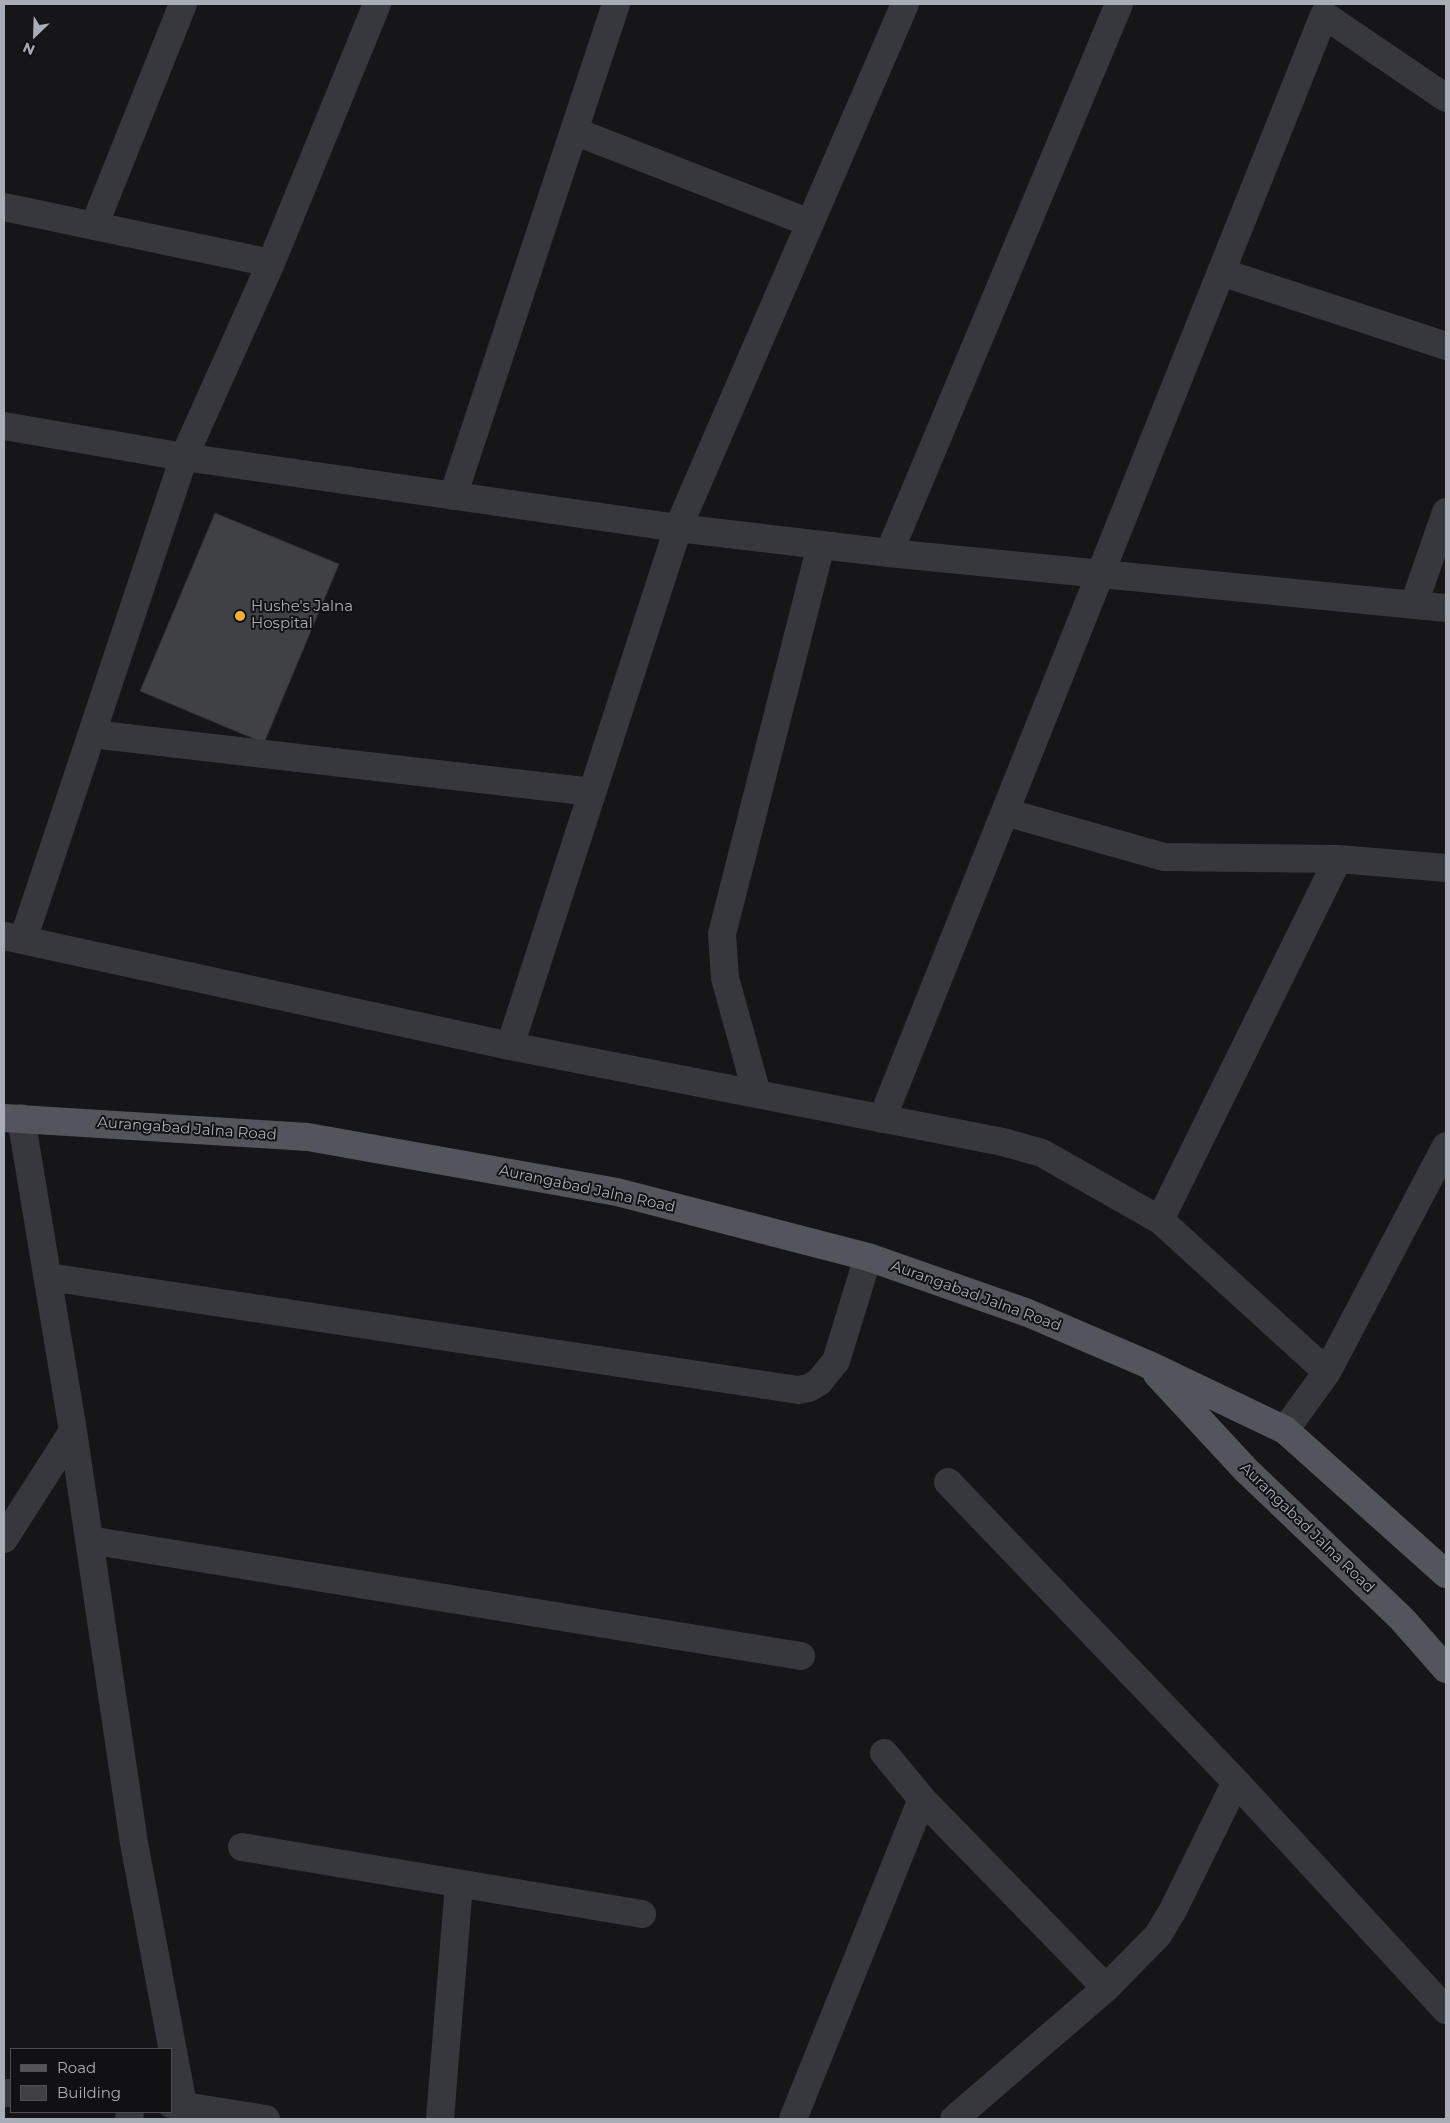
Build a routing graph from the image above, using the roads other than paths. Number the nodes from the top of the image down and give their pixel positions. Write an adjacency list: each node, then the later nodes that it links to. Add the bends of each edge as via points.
1 (183, 4): 10 (street)
2 (377, 4): 11 (street)
3 (616, 4): 7 (street)
4 (905, 4): 9 (street)
5 (1119, 4): 20 (street)
6 (1446, 98): 12 (street, via 1324,15)
7 (574, 131): 9 (street); 16 (street)
8 (4, 207): 10 (street)
9 (810, 223): 18 (street)
10 (94, 226): 11 (street)
11 (271, 263): 15 (street)
12 (1221, 272): 13 (street); 21 (street)
13 (1446, 346)
14 (4, 426): 15 (street)
15 (184, 457): 16 (street); 24 (street)
16 (453, 496): 18 (street)
17 (1446, 512): 22 (street)
18 (678, 528): 19 (street); 25 (street)
19 (820, 545): 20 (street); 31 (street, via 722,934 725,978)
20 (889, 553): 21 (street)
21 (1100, 574): 22 (street); 26 (street)
22 (1414, 604): 23 (street)
23 (1446, 608)
24 (92, 734): 25 (street); 29 (street)
25 (592, 792): 30 (street)
26 (1005, 812): 27 (street, via 1164,857); 33 (street)
27 (1338, 859): 28 (street); 35 (street)
28 (1446, 868)
29 (14, 938): 30 (street)
30 (510, 1046): 31 (street)
31 (757, 1094): 33 (street)
32 (12, 1118): 36 (main road, Aurangabad Jalna Road, via 308,1137 617,1192); 37 (street)
33 (882, 1119): 35 (street, via 1024,1146 1056,1160)
34 (1446, 1146): 39 (street)
35 (1160, 1220): 39 (street)
36 (868, 1257): 37 (street, via 836,1361 819,1382 798,1390); 38 (main road, Aurangabad Jalna Road, via 1028,1313)
37 (48, 1277): 41 (street)
38 (1147, 1364): 40 (main road, Aurangabad Jalna Road); 47 (main road, Aurangabad Jalna Road, via 1246,1470 1402,1619)
39 (1327, 1372): 40 (street)
40 (1285, 1430): 45 (main road, Aurangabad Jalna Road)
41 (73, 1431): 43 (street); 44 (street)
42 (948, 1482): 49 (street)
43 (4, 1539)
44 (89, 1540): 46 (street); 56 (street)
45 (1446, 1574)
46 (801, 1656)
47 (1446, 1669)
48 (884, 1753): 50 (street)
49 (1236, 1782): 54 (street, via 1166,1923); 55 (street)
50 (922, 1799): 54 (street); 61 (street)
51 (242, 1847): 52 (street)
52 (459, 1884): 53 (street); 60 (street)
53 (642, 1914)
54 (1106, 1988): 62 (street)
55 (1446, 2010)
56 (168, 2048)
57 (172, 2075): 58 (street)
58 (177, 2105): 59 (street)
59 (266, 2119)
60 (440, 2119)
61 (793, 2119)
62 (954, 2119)

